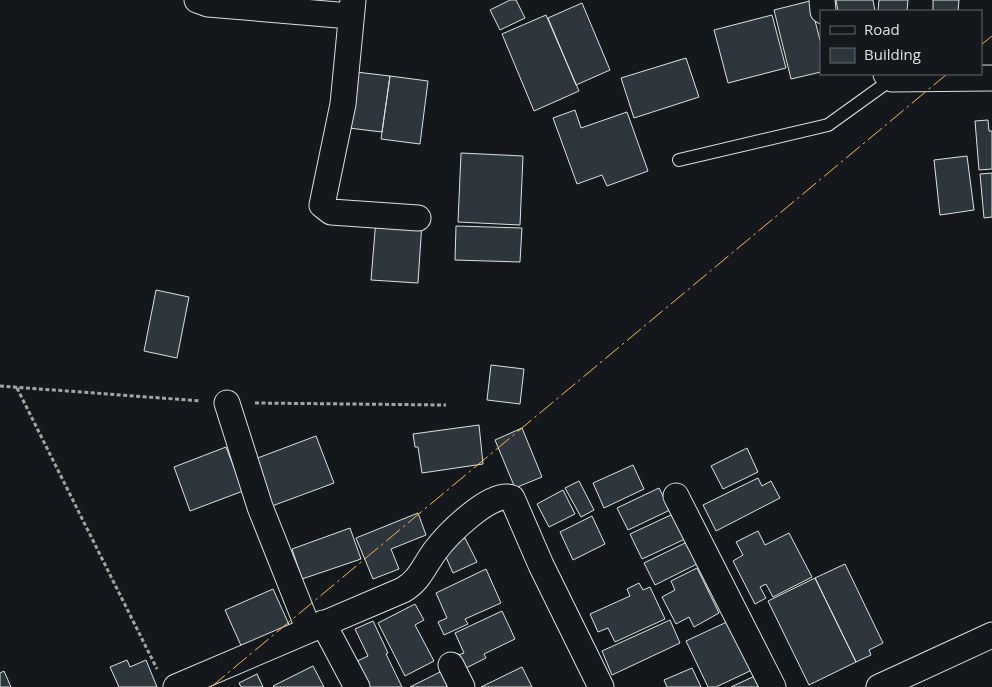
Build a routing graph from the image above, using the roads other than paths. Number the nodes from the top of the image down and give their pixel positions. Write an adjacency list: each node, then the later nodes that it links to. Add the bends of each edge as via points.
1 (197, 0): 2 (street, via 208,4)
2 (351, 8): 6 (street, via 343,104 322,205 331,212)
3 (889, 76): 4 (street); 5 (lane, via 828,125)
4 (992, 78)
5 (679, 160)
6 (418, 218)
7 (227, 403): 9 (street, via 260,507)
8 (676, 496): 16 (street)
9 (316, 627): 12 (street); 13 (street); 15 (street, via 413,584 435,551 472,515 496,497 507,496 512,498)
10 (992, 635): 17 (street)
11 (451, 665): 14 (street)
12 (169, 683)
13 (357, 687)
14 (462, 687)
15 (601, 687)
16 (773, 687)
17 (879, 687)

